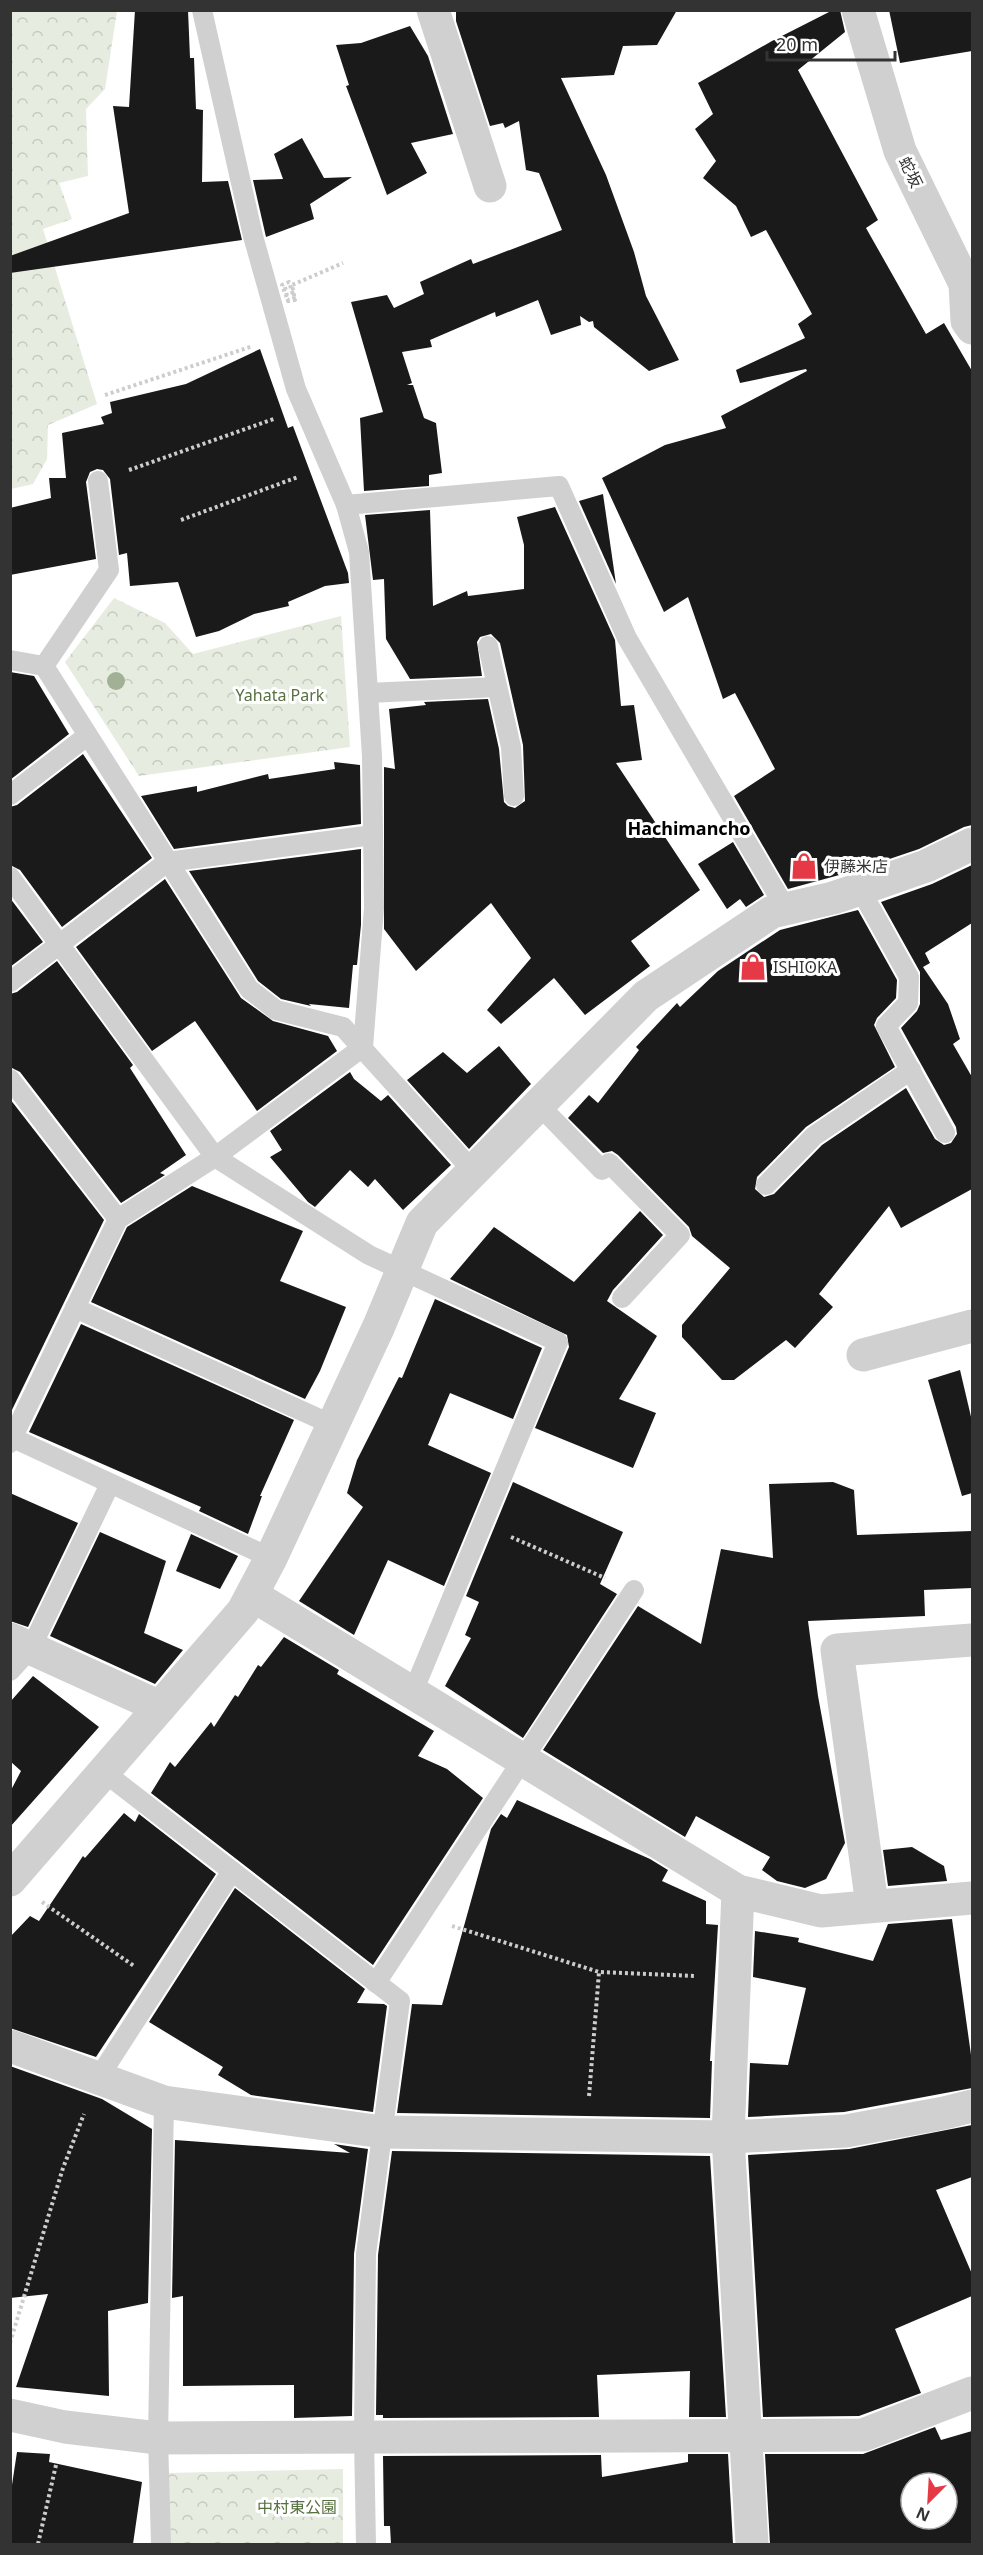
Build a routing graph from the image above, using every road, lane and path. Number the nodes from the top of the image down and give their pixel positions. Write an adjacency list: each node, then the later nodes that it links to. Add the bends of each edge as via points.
1 (202, 10): 13 (lane, via 253,236 296,388)
2 (433, 10): 4 (street)
3 (858, 10): 7 (street, 蛇坂, via 900,151 965,284 967,321)
4 (490, 186)
5 (343, 263): 6 (path, bridge, via 292,285 295,300 288,301 282,285 289,282 294,298 288,300)
6 (285, 287)
7 (972, 328)
8 (254, 346): 9 (path)
9 (105, 395)
10 (281, 417): 12 (path)
11 (303, 475): 14 (path)
12 (98, 481): 17 (lane, via 109,570)
13 (346, 505): 19 (lane, via 359,552); 28 (lane, via 559,486 627,638)
14 (181, 520)
15 (488, 646): 18 (lane)
16 (10, 660): 17 (lane)
17 (44, 666): 20 (lane)
18 (497, 687): 19 (lane); 22 (lane, via 511,747)
19 (368, 693): 23 (lane)
20 (87, 736): 21 (lane); 25 (lane)
21 (10, 795)
22 (514, 796)
23 (373, 835): 25 (lane); 31 (lane, via 374,908)
24 (972, 844): 27 (street, via 926,866)
25 (167, 862): 29 (lane); 31 (lane, via 249,989 276,1010 343,1027)
26 (10, 877): 29 (lane)
27 (860, 889): 28 (street); 32 (lane, via 909,977 908,1003 886,1026)
28 (786, 909): 34 (street, via 772,912 646,996)
29 (59, 943): 30 (lane); 36 (lane)
30 (10, 982)
31 (363, 1047): 36 (lane); 37 (lane)
32 (911, 1070): 35 (lane); 38 (lane, via 814,1136)
33 (10, 1079): 39 (lane)
34 (539, 1105): 37 (street); 41 (lane, via 602,1170 609,1163 680,1235)
35 (945, 1133)
36 (215, 1157): 39 (lane); 40 (lane)
37 (473, 1171): 40 (street, via 422,1223)
38 (766, 1185)
39 (118, 1219): 42 (lane)
40 (402, 1272): 45 (street); 48 (lane, via 558,1342)
41 (622, 1298)
42 (75, 1308): 45 (lane); 46 (lane)
43 (972, 1326): 44 (street)
44 (863, 1355)
45 (333, 1425): 49 (street)
46 (12, 1441): 47 (lane)
47 (110, 1484): 49 (lane); 53 (lane)
48 (483, 1524): 50 (path); 54 (lane)
49 (271, 1558): 51 (street)
50 (634, 1590): 56 (lane)
51 (252, 1595): 54 (street); 55 (street, via 243,1611)
52 (972, 1640): 63 (street, via 837,1650)
53 (17, 1653): 55 (street)
54 (413, 1692): 56 (street)
55 (160, 1707): 57 (street)
56 (524, 1759): 60 (street); 64 (lane)
57 (104, 1772): 58 (lane); 59 (street)
58 (232, 1871): 67 (lane); 68 (lane)
59 (10, 1880)
60 (738, 1891): 63 (street, via 821,1911); 66 (street)
61 (972, 1898): 63 (street)
62 (39, 1900): 67 (path)
63 (872, 1905)
64 (420, 1916): 65 (path); 68 (lane)
65 (599, 1972): 66 (path); 74 (path)
66 (734, 1978): 75 (street)
67 (160, 1983): 70 (lane)
68 (376, 1983): 73 (lane, via 400,2001)
69 (10, 2046): 70 (street)
70 (99, 2077): 71 (street); 76 (path, via 63,2168)
71 (164, 2102): 73 (street); 81 (lane)
72 (972, 2106): 75 (street, via 846,2131)
73 (382, 2132): 74 (street); 82 (lane, via 366,2254)
74 (586, 2134): 75 (street)
75 (728, 2136): 80 (street)
76 (10, 2343)
77 (972, 2393): 80 (street, via 863,2435)
78 (10, 2415): 79 (street)
79 (64, 2427): 81 (street); 83 (path)
80 (744, 2434): 82 (street); 86 (street)
81 (158, 2438): 82 (street); 84 (lane)
82 (364, 2438): 85 (lane)
83 (38, 2544)
84 (161, 2544)
85 (366, 2544)
86 (752, 2544)

